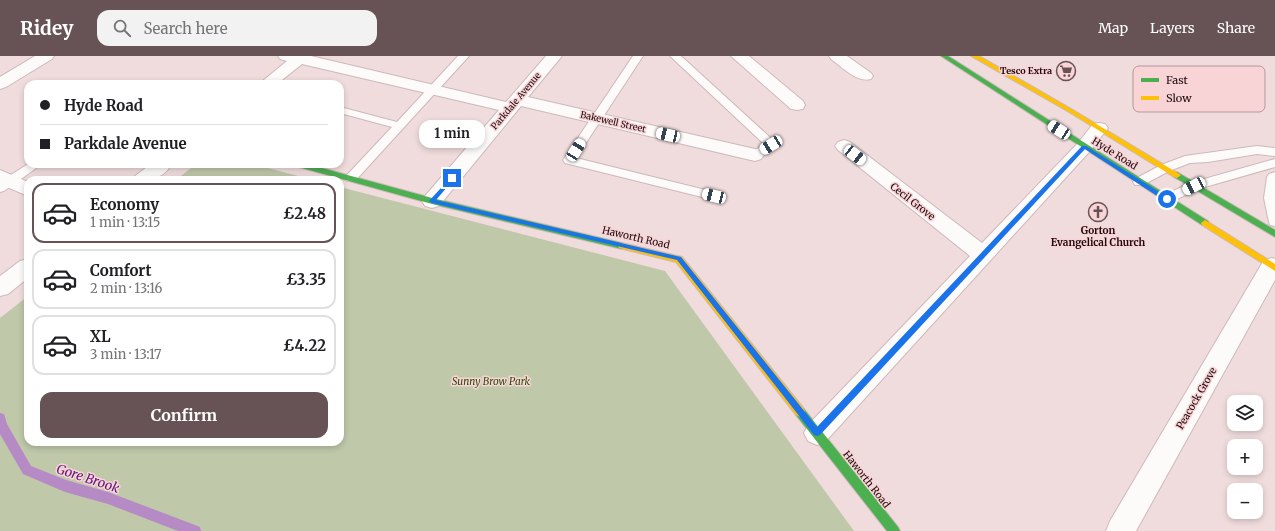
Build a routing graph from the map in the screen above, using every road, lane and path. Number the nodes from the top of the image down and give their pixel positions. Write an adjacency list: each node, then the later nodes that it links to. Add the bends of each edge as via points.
1 (464, 56): 14 (lane)
2 (554, 56): 15 (street, Parkdale Avenue)
3 (638, 56): 18 (lane)
4 (675, 56): 24 (lane, via 771,145)
5 (739, 56): 16 (street)
6 (837, 56): 11 (street)
7 (944, 56): 22 (main road, Hyde Road)
8 (974, 56): 20 (main road, Hyde Road)
9 (42, 57): 13 (street)
10 (296, 57): 12 (street); 14 (street, Bakewell Street)
11 (865, 76)
12 (271, 80)
13 (0, 84)
14 (433, 91): 15 (street, Bakewell Street); 19 (lane)
15 (514, 104): 18 (street, Bakewell Street); 41 (street, Parkdale Avenue)
16 (797, 105)
17 (344, 111): 19 (lane)
18 (595, 118): 24 (street, Bakewell Street); 39 (lane, via 569,160)
19 (400, 126): 34 (lane)
20 (1099, 128): 22 (street); 29 (main road, Hyde Road)
21 (844, 146): 44 (street, Cecil Grove)
22 (1084, 147): 36 (main road, Hyde Road); 44 (street)
23 (1275, 152): 29 (lane, via 1258,150 1190,159)
24 (755, 154)
25 (1275, 163): 37 (lane)
26 (29, 168): 35 (lane)
27 (158, 168): 30 (street)
28 (313, 168): 31 (main road, Haworth Road)
29 (1165, 168): 36 (lane); 37 (main road, Hyde Road)
30 (147, 176)
31 (343, 176)
32 (344, 176): 34 (main road, Haworth Road)
33 (1275, 176): 42 (lane, via 1270,198)
34 (351, 178): 41 (main road, Haworth Road)
35 (3, 182): 38 (street)
36 (1139, 182): 40 (main road, Hyde Road)
37 (1194, 186): 40 (lane); 43 (main road, Hyde Road)
38 (24, 189)
39 (714, 196)
40 (1167, 199): 45 (main road, Hyde Road)
41 (432, 201): 48 (main road, Haworth Road, via 679,258)
42 (1275, 222)
43 (1275, 234)
44 (983, 255): 48 (street)
45 (1274, 267): 50 (street, Peacock Grove)
46 (24, 270): 47 (street)
47 (0, 288)
48 (817, 433): 49 (main road, Haworth Road)
49 (894, 531)
50 (1120, 531)

